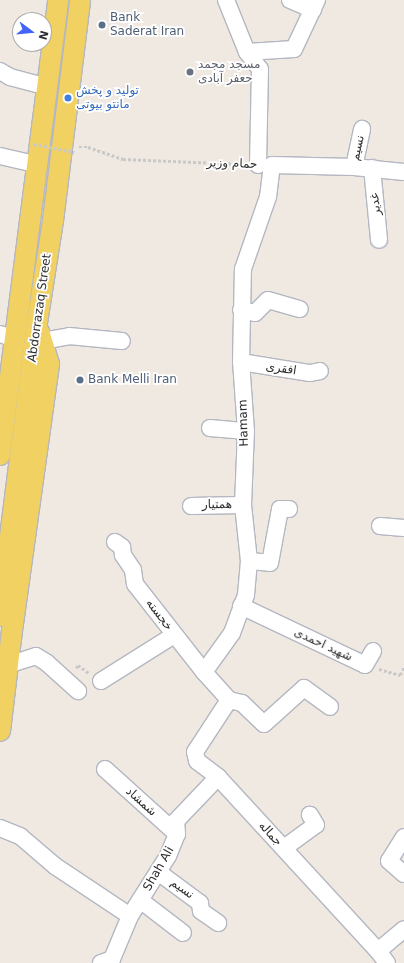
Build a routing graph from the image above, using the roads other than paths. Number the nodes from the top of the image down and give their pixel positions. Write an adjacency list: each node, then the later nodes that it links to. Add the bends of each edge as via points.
1 (58, 0): 8 (main road, Abdorrazaq Street)
2 (80, 0): 20 (main road, Abdorrazaq Street, via 70,148)
3 (226, 0): 6 (street, Hamam)
4 (290, 0): 5 (street)
5 (315, 5): 6 (street, via 294,49)
6 (247, 52): 12 (street, Hamam, via 260,69)
7 (0, 71): 8 (street, via 10,77)
8 (47, 87): 11 (main road, Abdorrazaq Street)
9 (362, 129): 13 (street, نسیم)
10 (0, 156): 11 (street)
11 (38, 165): 19 (main road, Abdorrazaq Street)
12 (265, 165): 13 (street, حمام وزیر); 18 (street, Hamam, via 268,197 244,269)
13 (354, 167): 14 (street, حمام وزیر)
14 (372, 168): 15 (street, حمام وزیر); 16 (street, غدیر)
15 (404, 172)
16 (379, 240)
17 (300, 309): 18 (street, via 268,300 255,313)
18 (241, 310): 24 (street, Hamam)
19 (17, 315): 21 (main road); 28 (main road, Abdorrazaq Street)
20 (40, 332): 22 (street); 37 (main road, Abdorrazaq Street); 40 (main road, via 49,364)
21 (3, 335): 23 (main road)
22 (122, 341)
23 (0, 357)
24 (241, 362): 25 (street, افقری, via 310,373); 27 (street, Hamam)
25 (320, 371)
26 (210, 428): 27 (street)
27 (246, 431): 29 (street, Hamam)
28 (0, 455)
29 (243, 505): 30 (street, همتیار); 35 (street, Hamam)
30 (191, 506)
31 (289, 508): 35 (street, via 280,509 270,563)
32 (380, 526): 33 (street)
33 (404, 528)
34 (114, 542): 38 (street, خجسته, via 122,547 123,554 133,570 135,584)
35 (249, 561): 36 (street, Hamam, via 246,595)
36 (241, 606): 39 (street, شهید احمدی, via 365,665); 41 (street, Hamam, via 232,633)
37 (0, 616)
38 (174, 635): 41 (street); 42 (street, خجسته)
39 (373, 651)
40 (8, 665): 43 (street, via 36,656); 46 (main road)
41 (204, 672): 44 (street)
42 (101, 681)
43 (72, 686)
44 (228, 700): 45 (street, via 242,703 264,724 304,688); 48 (street, جماله, via 195,752 197,761)
45 (330, 707)
46 (0, 731)
47 (106, 769): 51 (street, شمشاد)
48 (218, 777): 51 (street, Shah Ali, via 176,821); 53 (street, جماله)
49 (310, 815): 53 (street, via 316,825)
50 (0, 828): 57 (street, via 20,836 54,866)
51 (177, 834): 54 (street, Shah Ali)
52 (404, 837): 55 (street, via 389,861)
53 (284, 848): 61 (street, جماله)
54 (158, 872): 56 (street, Shah Ali); 58 (street, نسیم, via 200,902 200,911)
55 (404, 874)
56 (140, 900): 57 (street, Shah Ali); 60 (street)
57 (130, 916): 62 (street, Shah Ali, via 112,959)
58 (218, 923)
59 (404, 929): 61 (street)
60 (183, 933)
61 (383, 957)
62 (101, 963)

